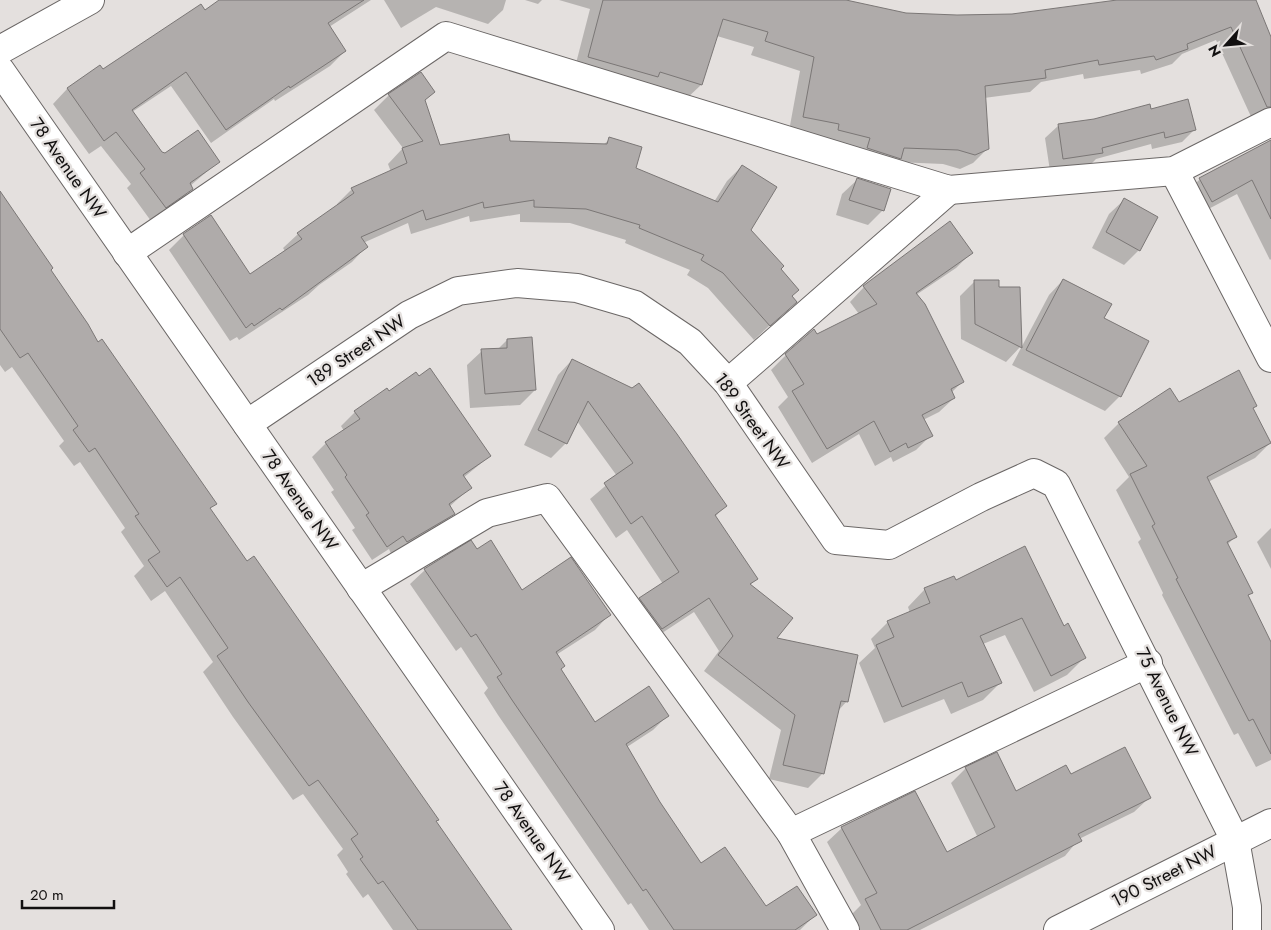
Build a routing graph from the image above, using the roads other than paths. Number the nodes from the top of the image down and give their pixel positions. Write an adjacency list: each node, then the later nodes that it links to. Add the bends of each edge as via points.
1 (90, 0): 2 (street)
2 (0, 50)
3 (0, 70): 7 (street, 78 Avenue NW)
4 (1271, 122): 5 (street)
5 (1174, 171): 6 (street); 8 (street)
6 (949, 190): 7 (street, via 446,36); 9 (street)
7 (127, 253): 10 (street, 78 Avenue NW)
8 (1271, 358)
9 (728, 383): 10 (street, 189 Street NW, via 690,342 635,305 577,288 517,283 458,292 409,314); 11 (street, 189 Street NW, via 836,540 889,545 1034,472)
10 (247, 424): 12 (street, 78 Avenue NW)
11 (1056, 484): 13 (street, 75 Avenue NW)
12 (361, 588): 15 (street, via 487,513 547,498); 17 (street, 78 Avenue NW)
13 (1148, 663): 15 (street); 16 (street, 75 Avenue NW)
14 (1271, 823): 16 (street, 190 Street NW)
15 (791, 833): 18 (street)
16 (1236, 840): 19 (street, 190 Street NW); 20 (street, 75 Avenue NW, via 1247,907)
17 (600, 930)
18 (845, 930)
19 (1058, 930)
20 (1247, 930)

